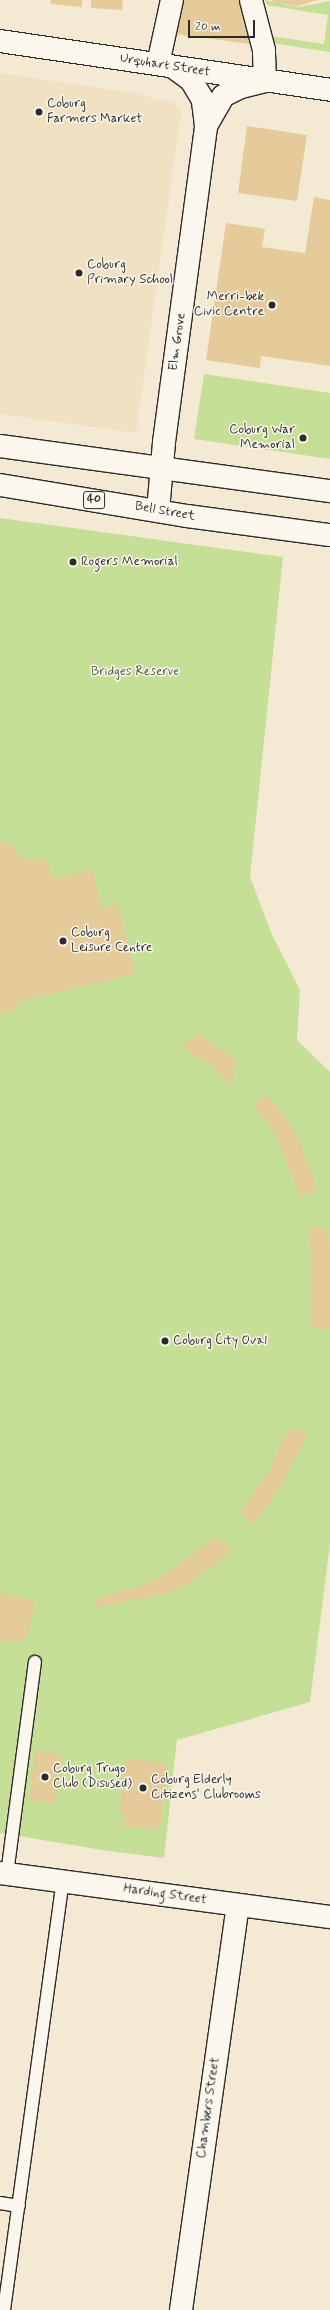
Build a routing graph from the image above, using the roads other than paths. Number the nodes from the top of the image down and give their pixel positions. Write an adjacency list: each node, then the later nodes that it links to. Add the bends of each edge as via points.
1 (172, 0): 4 (main road)
2 (251, 0): 5 (main road, via 264,50)
3 (0, 41): 4 (main road, Urquhart Street)
4 (165, 66): 5 (main road, Urquhart Street); 7 (main road, Elm Grove, via 191,80 203,100)
5 (265, 81): 6 (main road, Urquhart Street); 7 (main road, Elm Grove, via 241,87 223,96)
6 (330, 90)
7 (206, 126): 9 (main road, Elm Grove)
8 (0, 446): 9 (main road)
9 (162, 467): 11 (main road); 12 (main road, Elm Grove)
10 (0, 485): 12 (main road, Bell Street / 40)
11 (330, 491)
12 (158, 511): 13 (main road, Bell Street / 40)
13 (330, 535)
14 (35, 1662): 15 (lane)
15 (4, 1873): 16 (main road, Harding Street)
16 (63, 1881): 17 (main road, Harding Street); 20 (lane)
17 (238, 1905): 18 (main road, Harding Street); 22 (main road, Chambers Street)
18 (330, 1917)
19 (0, 2203): 20 (lane)
20 (19, 2206): 21 (lane)
21 (4, 2310)
22 (181, 2310)

